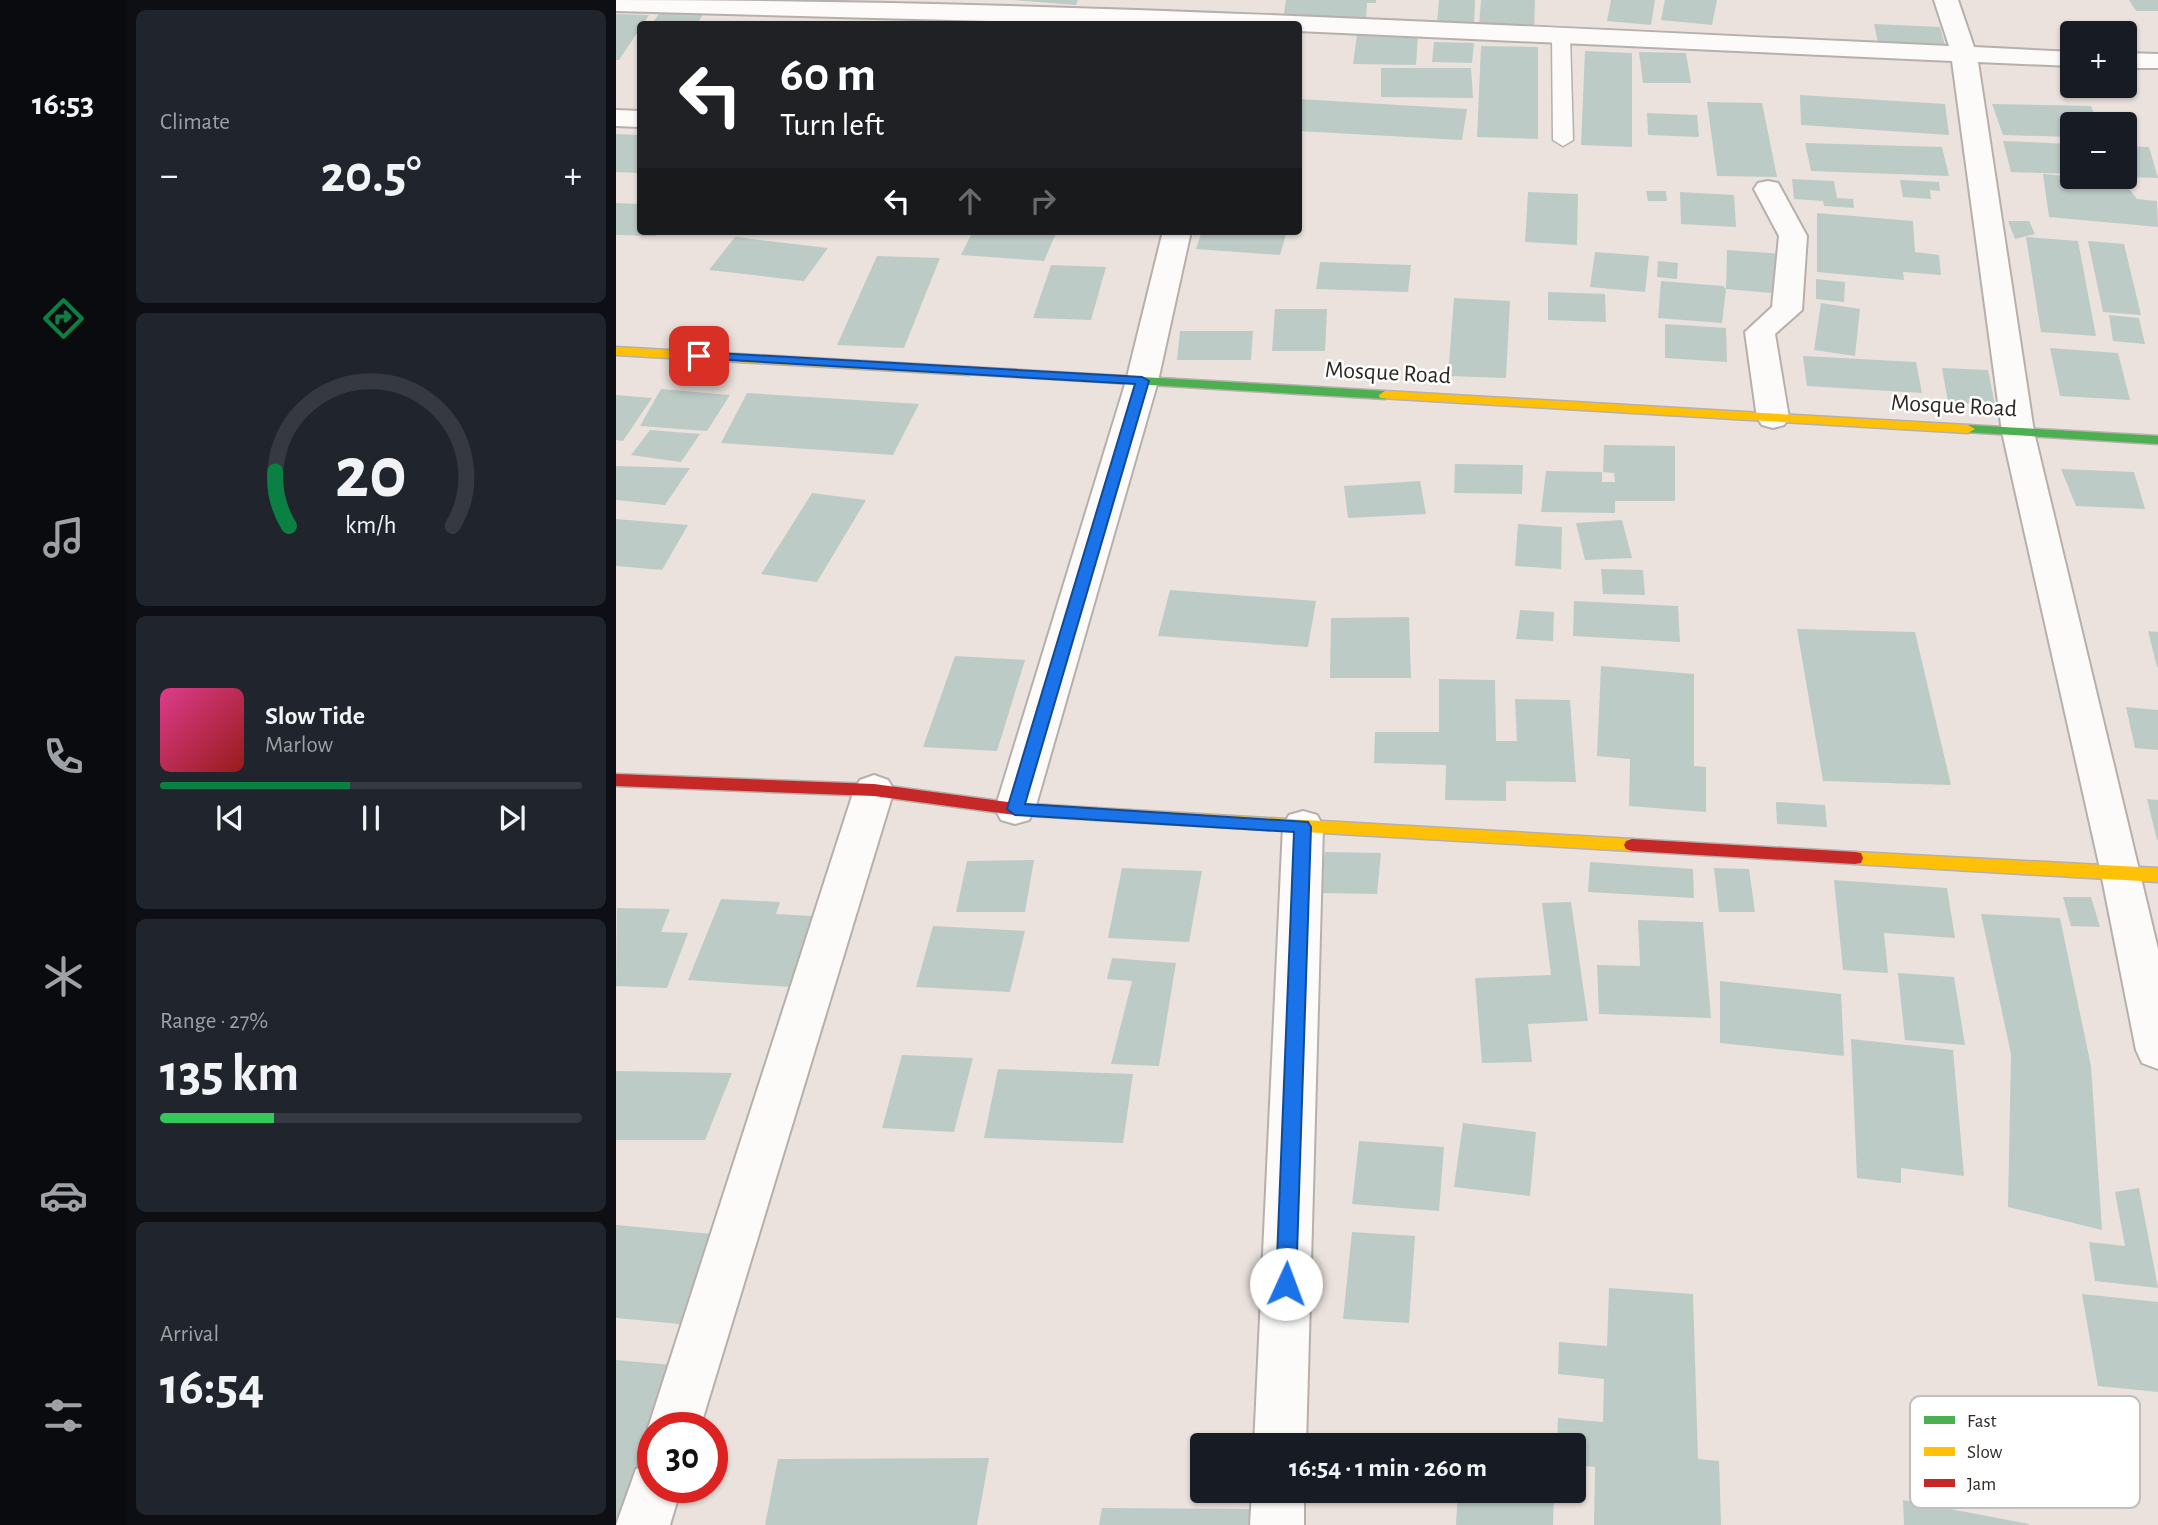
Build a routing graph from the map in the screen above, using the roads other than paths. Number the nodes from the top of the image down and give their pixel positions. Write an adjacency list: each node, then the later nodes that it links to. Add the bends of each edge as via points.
1 (1946, 0): 5 (street)
2 (616, 4): 3 (street)
3 (1235, 15): 4 (street)
4 (1561, 36): 5 (street); 11 (lane)
5 (1964, 55): 6 (street); 17 (street)
6 (2060, 59)
7 (2137, 60): 8 (street)
8 (2158, 61)
9 (616, 118): 10 (street)
10 (637, 119)
11 (1563, 140)
12 (1768, 189): 16 (street, via 1793,236 1787,310 1760,332)
13 (1176, 235): 15 (street)
14 (616, 351): 15 (street, Mosque Road)
15 (1142, 381): 16 (street, Mosque Road); 21 (street)
16 (1773, 418): 17 (street, Mosque Road)
17 (2018, 432): 18 (street, Mosque Road); 23 (street)
18 (2158, 440)
19 (616, 779): 20 (street)
20 (874, 790): 21 (street); 25 (street)
21 (1015, 809): 22 (street)
22 (1303, 827): 23 (street); 26 (street)
23 (2140, 874): 24 (street)
24 (2158, 1049)
25 (679, 1412)
26 (1280, 1433)
27 (650, 1503): 29 (street)
28 (1278, 1503): 30 (street)
29 (643, 1525)
30 (1277, 1525)

